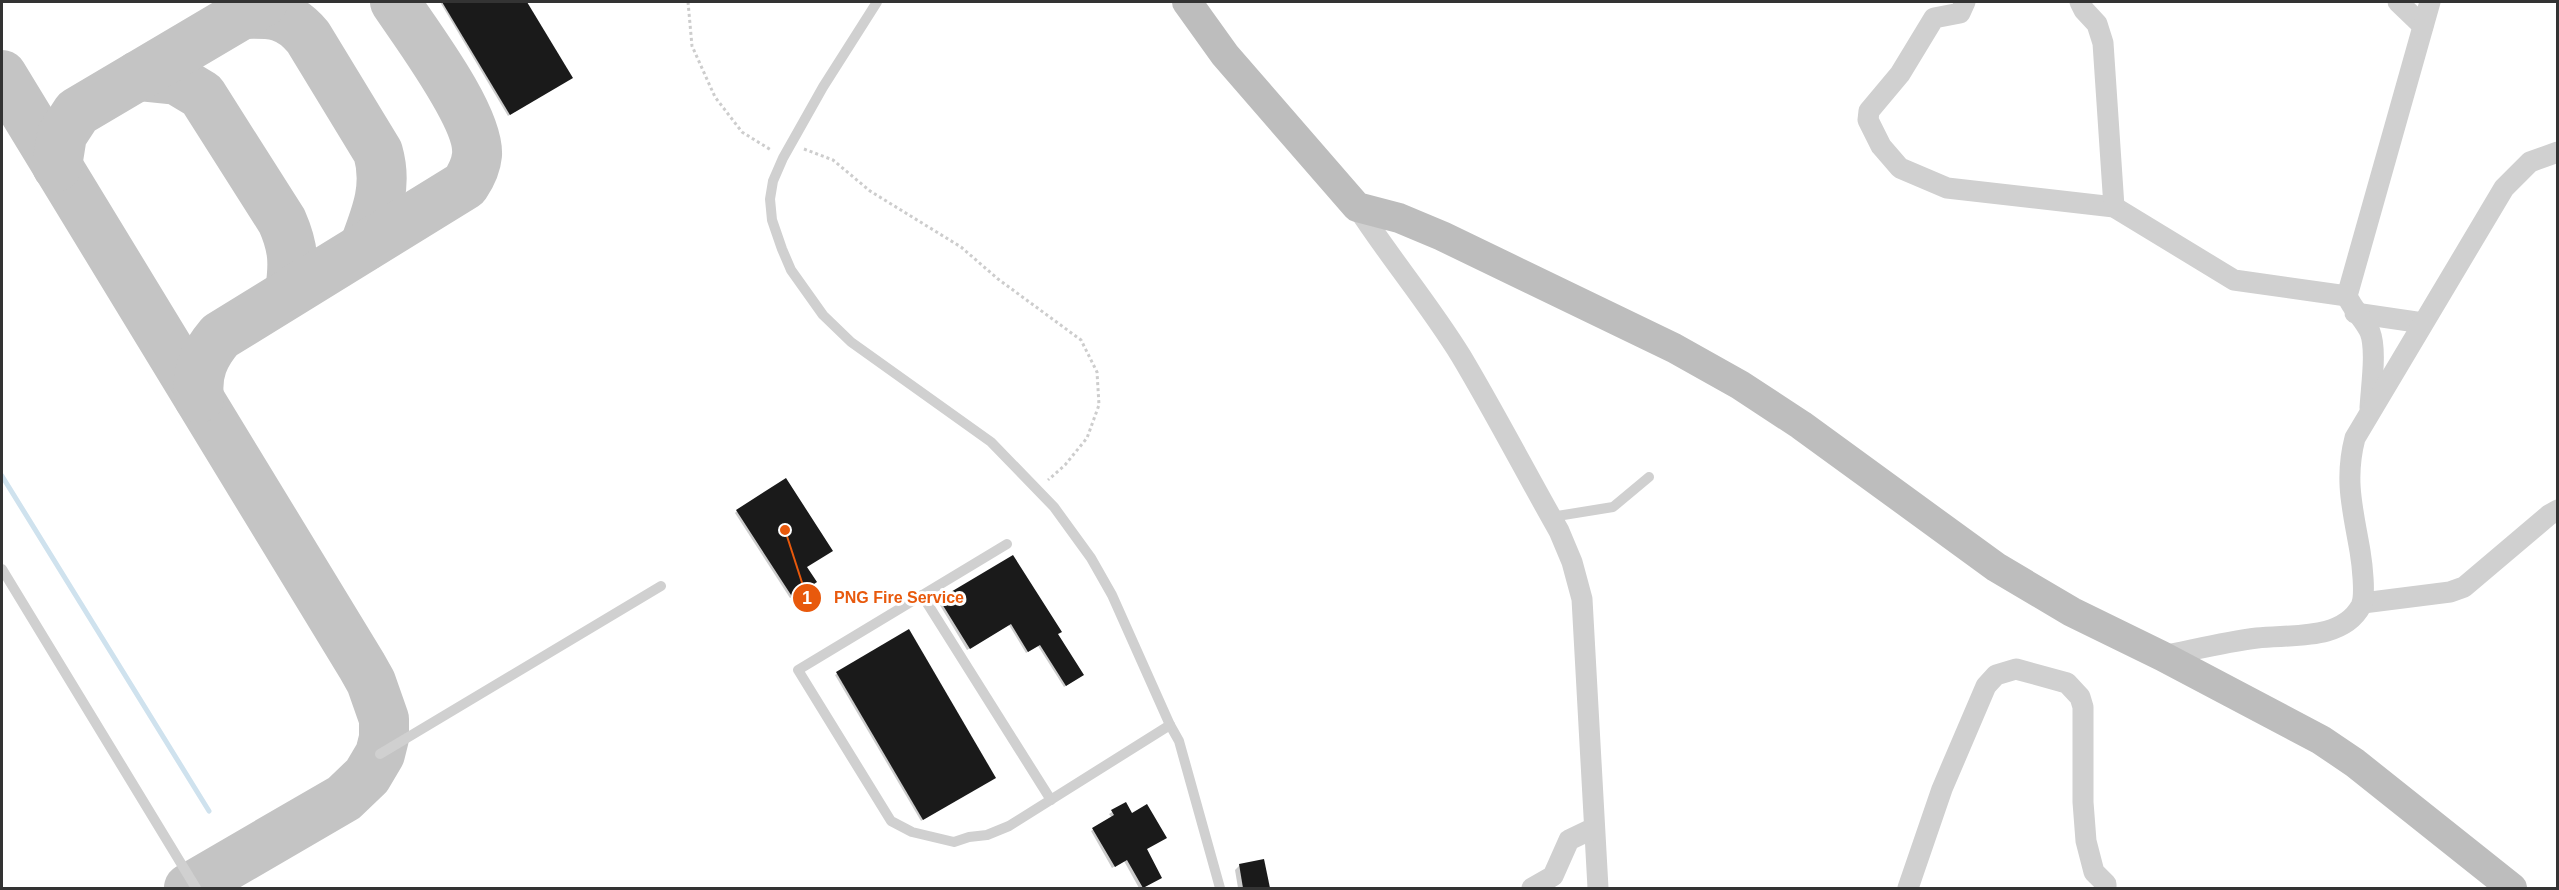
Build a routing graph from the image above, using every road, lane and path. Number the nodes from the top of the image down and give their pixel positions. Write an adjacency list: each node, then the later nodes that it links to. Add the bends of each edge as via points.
1 (688, 2): 11 (path, via 692,46 715,97 742,132)
2 (877, 2): 9 (lane)
3 (1187, 2): 12 (street, via 1226,55)
4 (1965, 2): 13 (street, via 1960,13 1934,18 1900,74 1869,111 1868,120 1881,146 1900,168 1947,188)
5 (2080, 2): 13 (street, via 2097,24 2103,43)
6 (2398, 2): 8 (street)
7 (2430, 2): 8 (street)
8 (2423, 26): 14 (street)
9 (791, 145): 11 (lane); 18 (path, via 834,160 870,191 961,247 1081,340 1097,372 1100,405 1087,438)
10 (2558, 152): 15 (street, via 2530,162 2504,188)
11 (783, 158): 18 (lane, via 773,181 772,220 791,270 823,315 851,342 991,442)
12 (1357, 207): 20 (street, via 1461,356); 26 (street, via 1399,218 1442,237 1674,348 1800,424 1996,567 2072,612)
13 (2114, 207): 14 (street, via 2234,280)
14 (2351, 304): 15 (street); 16 (street, via 2370,333 2373,348)
15 (2423, 323): 16 (street)
16 (2370, 411): 25 (street, via 2355,438 2348,477 2362,564)
17 (1649, 477): 20 (lane, via 1613,507)
18 (1038, 489): 27 (lane, via 1091,558 1112,595)
19 (2558, 510): 25 (street, via 2464,587)
20 (1551, 517): 30 (street, via 1572,562 1582,598)
21 (1007, 544): 24 (lane)
22 (2, 569): 31 (lane)
23 (661, 586): 28 (lane)
24 (922, 596): 29 (lane); 29 (lane, via 798,670 891,821 912,832 954,842 1009,826)
25 (2363, 603): 26 (street, via 2345,624 2327,631 2256,638)
26 (2162, 656): 37 (street, via 2337,751)
27 (1170, 725): 29 (lane); 32 (lane, via 1185,760)
28 (380, 754)
29 (1051, 800)
30 (1594, 828): 33 (street, via 1569,840 1553,876); 34 (street)
31 (196, 888)
32 (1220, 888)
33 (1532, 888)
34 (1598, 888)
35 (1908, 888): 36 (street, via 1942,789 1986,686 1996,675 2016,669 2067,683 2080,697 2084,707 2086,841 2094,872)
36 (2106, 888)
37 (2512, 888)

